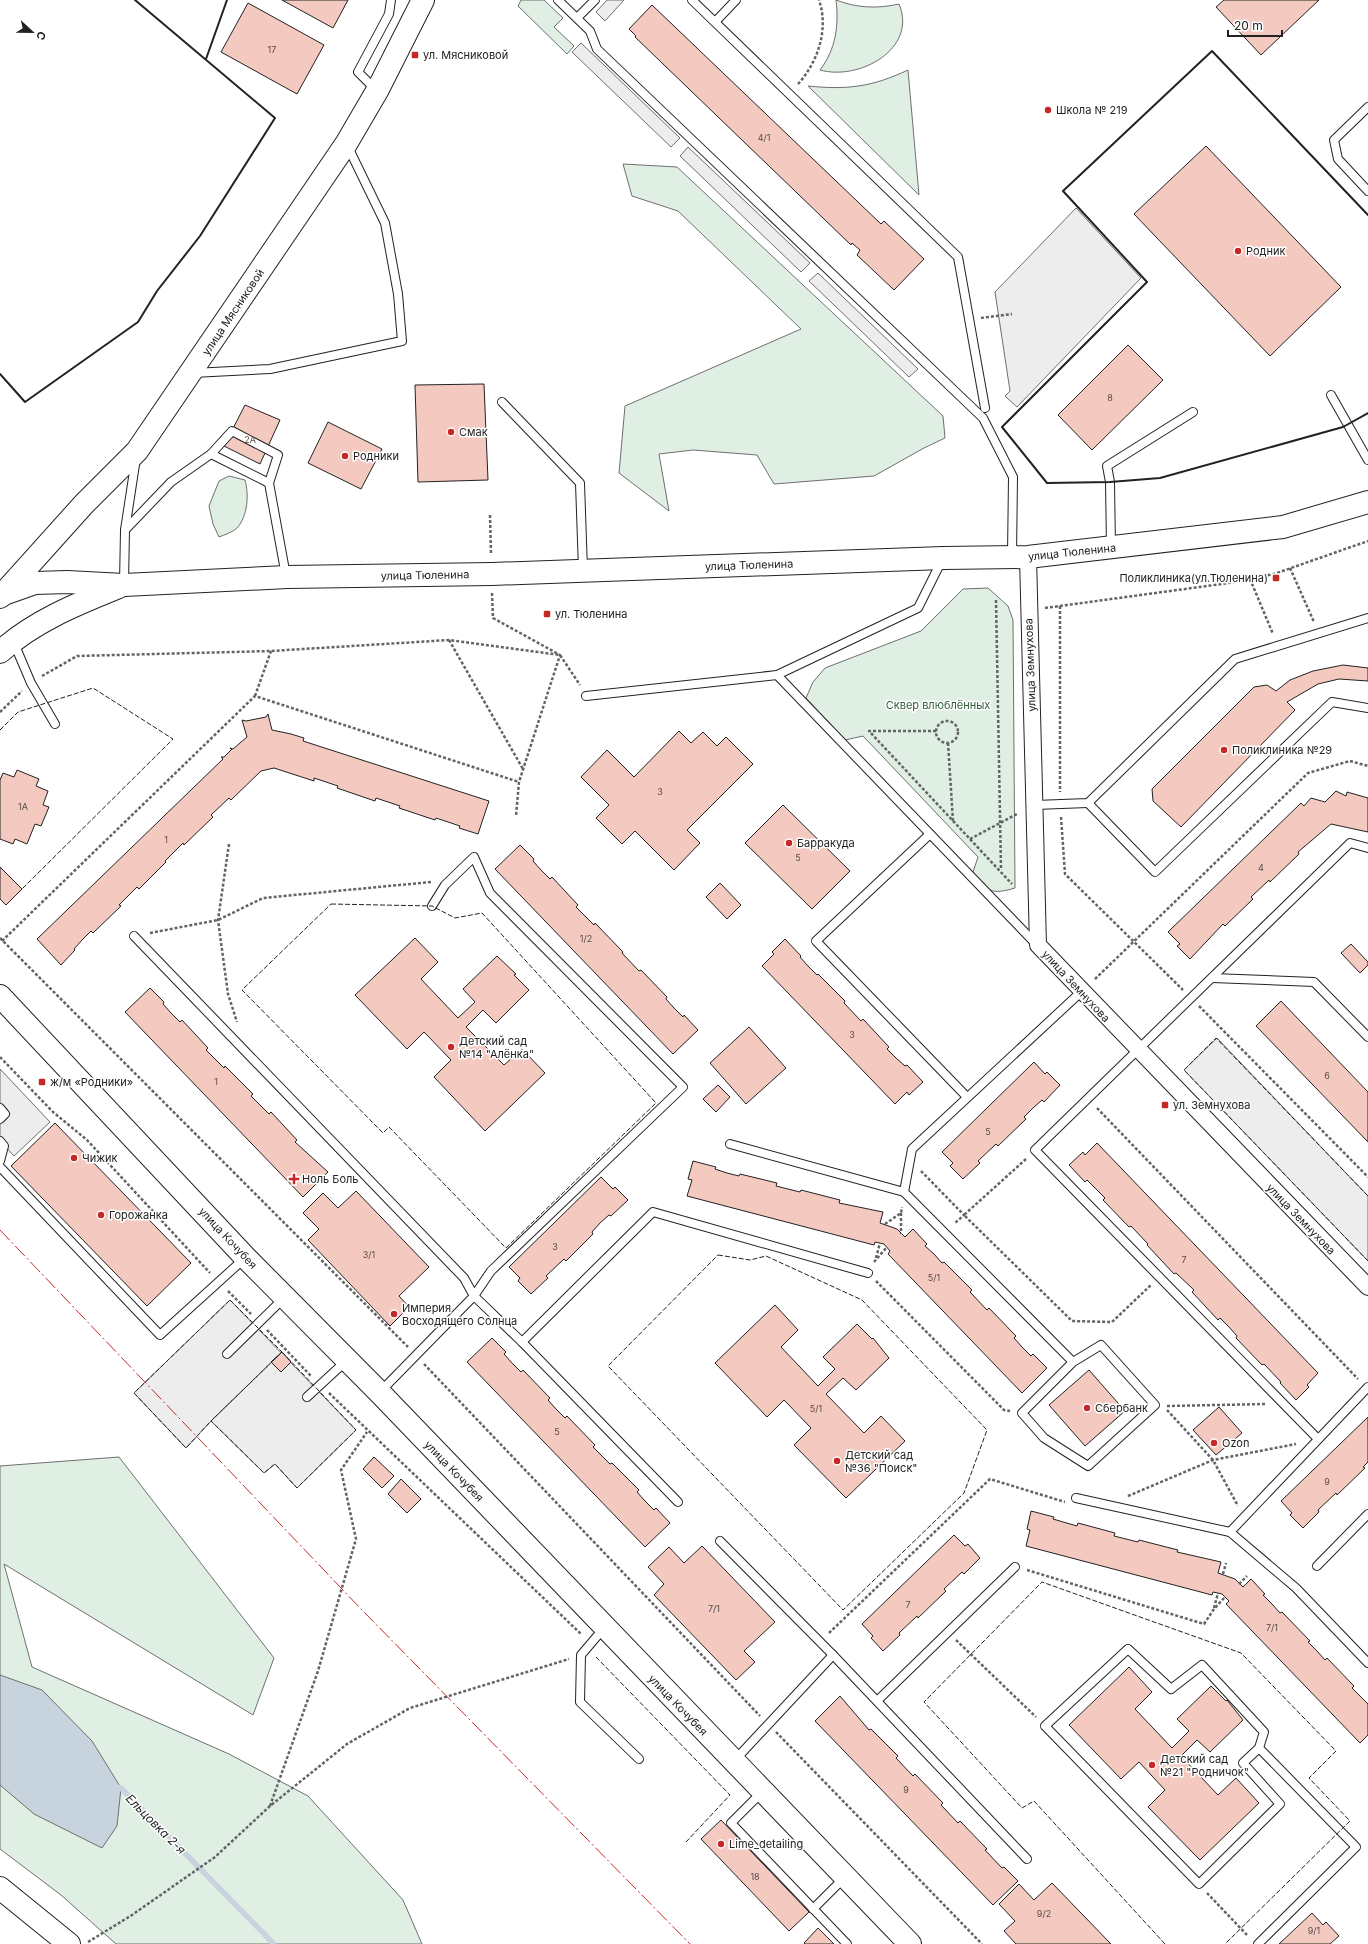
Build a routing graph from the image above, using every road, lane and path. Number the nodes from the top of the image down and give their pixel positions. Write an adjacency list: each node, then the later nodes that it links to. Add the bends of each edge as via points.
1 (391, 0): 10 (lane, via 389,14 358,72)
2 (423, 0): 10 (street, улица Мясниковой)
3 (558, 0): 8 (lane)
4 (595, 0): 8 (lane)
5 (692, 0): 9 (lane)
6 (736, 0): 9 (lane)
7 (819, 0): 11 (path, via 822,25 820,46 812,66)
8 (577, 18): 30 (lane, via 590,31 597,49 983,418 1013,477)
9 (715, 22): 11 (lane)
10 (377, 91): 13 (street, улица Мясниковой)
11 (789, 93): 16 (lane, via 954,251 961,265)
12 (1368, 107): 14 (lane, via 1334,140 1338,159)
13 (346, 144): 17 (street, улица Мясниковой); 17 (lane, via 385,223 398,294 402,341 270,369)
14 (1368, 191)
15 (1012, 314): 16 (path)
16 (970, 320): 20 (lane)
17 (192, 373): 22 (street, улица Мясниковой)
18 (1331, 395): 24 (lane)
19 (502, 402): 33 (lane, via 580,483)
20 (985, 408)
21 (1194, 412): 29 (lane, via 1107,466 1110,482)
22 (137, 452): 27 (lane); 37 (street, улица Мясниковой, via 84,504)
23 (211, 454): 25 (lane); 25 (lane, via 232,431 278,455); 27 (lane, via 171,482)
24 (1368, 460)
25 (270, 483): 34 (lane)
26 (1368, 502): 29 (street, улица Тюленина, via 1283,527)
27 (125, 530): 36 (lane)
28 (1368, 541): 32 (path)
29 (1111, 548): 30 (street, улица Тюленина)
30 (1020, 557): 31 (street, улица Тюленина); 40 (street, улица Земнухова)
31 (943, 558): 33 (street, улица Тюленина); 49 (lane, via 918,608)
32 (1290, 568): 35 (path); 43 (path)
33 (583, 570): 34 (street, улица Тюленина)
34 (287, 577): 36 (street, улица Тюленина)
35 (1250, 578): 39 (path); 46 (path)
36 (124, 585): 37 (street, улица Мясниковой, via 35,583); 45 (street, via 63,610)
37 (1, 594)
38 (996, 600): 66 (path)
39 (1060, 606): 40 (path); 61 (path)
40 (1028, 611): 63 (street, улица Земнухова)
41 (493, 618): 48 (path)
42 (1368, 618): 43 (lane)
43 (1319, 633): 46 (lane)
44 (449, 640): 47 (path); 48 (path); 59 (path)
45 (6, 646): 50 (lane)
46 (1278, 646): 62 (lane, via 1235,659)
47 (271, 651): 50 (path, via 77,656); 51 (path)
48 (560, 655): 52 (path); 59 (path)
49 (777, 675): 52 (lane); 67 (lane)
50 (31, 682): 54 (path); 55 (lane)
51 (255, 696): 60 (path); 77 (path)
52 (586, 696)
53 (1368, 708): 62 (lane, via 1332,702 1155,872)
54 (0, 712)
55 (55, 724)
56 (936, 731): 57 (path, via 938,738); 57 (path, via 939,724 945,721 955,725 957,736); 65 (path, via 869,731)
57 (948, 743): 65 (path)
58 (1368, 766): 78 (path, via 1350,760 1308,773)
59 (523, 770): 60 (path)
60 (519, 782): 64 (path)
61 (1060, 804): 62 (lane); 63 (lane); 78 (path, via 1065,874)
62 (1088, 804)
63 (1035, 805): 66 (path); 79 (street, улица Земнухова)
64 (516, 816)
65 (953, 822): 68 (path)
66 (1000, 823): 68 (path); 71 (path)
67 (930, 834): 79 (lane); 88 (lane, via 816,941)
68 (970, 839): 71 (path)
69 (229, 844): 75 (path)
70 (1368, 848): 80 (lane, via 1350,843)
71 (1002, 871): 72 (path)
72 (1012, 884)
73 (446, 885): 74 (lane); 75 (path, via 428,881 263,898); 112 (lane, via 474,857 490,893 683,1087 630,1134 491,1272)
74 (432, 906)
75 (218, 920): 76 (path); 84 (path, via 228,994)
76 (134, 936): 112 (lane, via 464,1278)
77 (1, 940): 117 (path)
78 (1133, 942): 81 (path); 83 (path)
79 (1038, 945): 81 (street, улица Земнухова)
80 (1212, 978): 83 (lane); 85 (lane, via 1314,982)
81 (1081, 992): 86 (street, улица Земнухова); 88 (lane)
82 (0, 996): 106 (street, улица Кочубея)
83 (1191, 998): 86 (lane); 98 (path)
84 (238, 1025)
85 (1368, 1037)
86 (1138, 1050): 89 (lane); 111 (street, улица Земнухова)
87 (0, 1057): 110 (path, via 53,1112 87,1140)
88 (967, 1097): 95 (lane, via 912,1149)
89 (1088, 1099): 94 (lane); 121 (path)
90 (0, 1108): 91 (lane, via 5,1114)
91 (0, 1119)
92 (0, 1141): 96 (lane, via 4,1146)
93 (730, 1144): 99 (lane)
94 (1035, 1150): 101 (path); 109 (lane)
95 (910, 1160): 99 (lane); 101 (path)
96 (0, 1161)
97 (0, 1167): 110 (lane, via 160,1335)
98 (1368, 1177)
99 (904, 1192): 100 (path); 119 (lane)
100 (901, 1213): 102 (path); 103 (path)
101 (964, 1215): 109 (path, via 1072,1321 1112,1322)
102 (885, 1224)
103 (901, 1234)
104 (880, 1243): 107 (path)
105 (887, 1247): 107 (path)
106 (246, 1258): 110 (lane); 113 (street, улица Кочубея)
107 (876, 1258): 108 (path)
108 (868, 1273): 115 (lane, via 653,1212); 125 (path, via 1004,1410)
109 (1160, 1277): 124 (lane)
110 (219, 1282): 114 (path)
111 (1368, 1287)
112 (474, 1296): 115 (lane); 117 (lane)
113 (285, 1298): 114 (lane); 118 (street, улица Кочубея)
114 (260, 1322): 116 (lane); 120 (path)
115 (522, 1342): 130 (lane)
116 (227, 1354)
117 (416, 1356): 122 (lane); 152 (path)
118 (347, 1360): 120 (lane); 122 (street, улица Кочубея)
119 (1073, 1362): 125 (lane); 125 (lane, via 1101,1345 1155,1405 1088,1466 1044,1438)
120 (320, 1385): 123 (lane); 126 (path)
121 (1368, 1387): 127 (lane)
122 (379, 1392): 146 (street, улица Кочубея)
123 (307, 1397)
124 (1284, 1404): 127 (lane); 128 (path, via 1164,1406)
125 (1022, 1413)
126 (367, 1432): 146 (path); 158 (path, via 341,1470 356,1539 318,1671)
127 (1318, 1439): 128 (path); 133 (lane)
128 (1213, 1460): 131 (path); 133 (path)
129 (1076, 1498): 131 (lane); 147 (path, via 1066,1502 990,1479)
130 (678, 1502)
131 (1107, 1505): 134 (lane)
132 (1368, 1514): 137 (lane)
133 (1244, 1518): 134 (lane)
134 (1230, 1532): 150 (lane, via 1296,1588)
135 (720, 1541): 147 (lane)
136 (1226, 1563): 139 (path)
137 (1317, 1566)
138 (1015, 1567): 144 (path, via 1204,1624); 145 (lane)
139 (1223, 1574)
140 (1247, 1576): 141 (path)
141 (1239, 1584)
142 (1218, 1593): 144 (path)
143 (1225, 1597): 144 (path)
144 (1214, 1608)
145 (947, 1633): 151 (lane); 153 (path)
146 (598, 1636): 149 (lane); 156 (street, улица Кочубея)
147 (820, 1642): 148 (lane)
148 (833, 1655): 151 (lane); 152 (lane)
149 (581, 1656): 155 (lane, via 580,1702); 158 (path, via 410,1708 347,1744)
150 (1368, 1663)
151 (877, 1701): 159 (lane)
152 (768, 1724): 156 (lane); 169 (path)
153 (1045, 1726): 154 (lane, via 1128,1649 1171,1689 1202,1665 1264,1732); 161 (lane)
154 (1260, 1748): 161 (lane, via 1243,1764 1280,1804); 170 (lane, via 1356,1847)
155 (639, 1759)
156 (733, 1762): 157 (street, улица Кочубея)
157 (762, 1792): 160 (street, улица Кочубея); 163 (lane, via 731,1823)
158 (270, 1806): 166 (path, via 215,1857)
159 (1027, 1859)
160 (845, 1877): 163 (lane); 168 (street, улица Кочубея)
161 (1199, 1884): 164 (path)
162 (0, 1888): 165 (street)
163 (813, 1909): 167 (lane)
164 (1250, 1939)
165 (69, 1944)
166 (85, 1944)
167 (847, 1944)
168 (910, 1944)
169 (982, 1944)
170 (1258, 1944)

